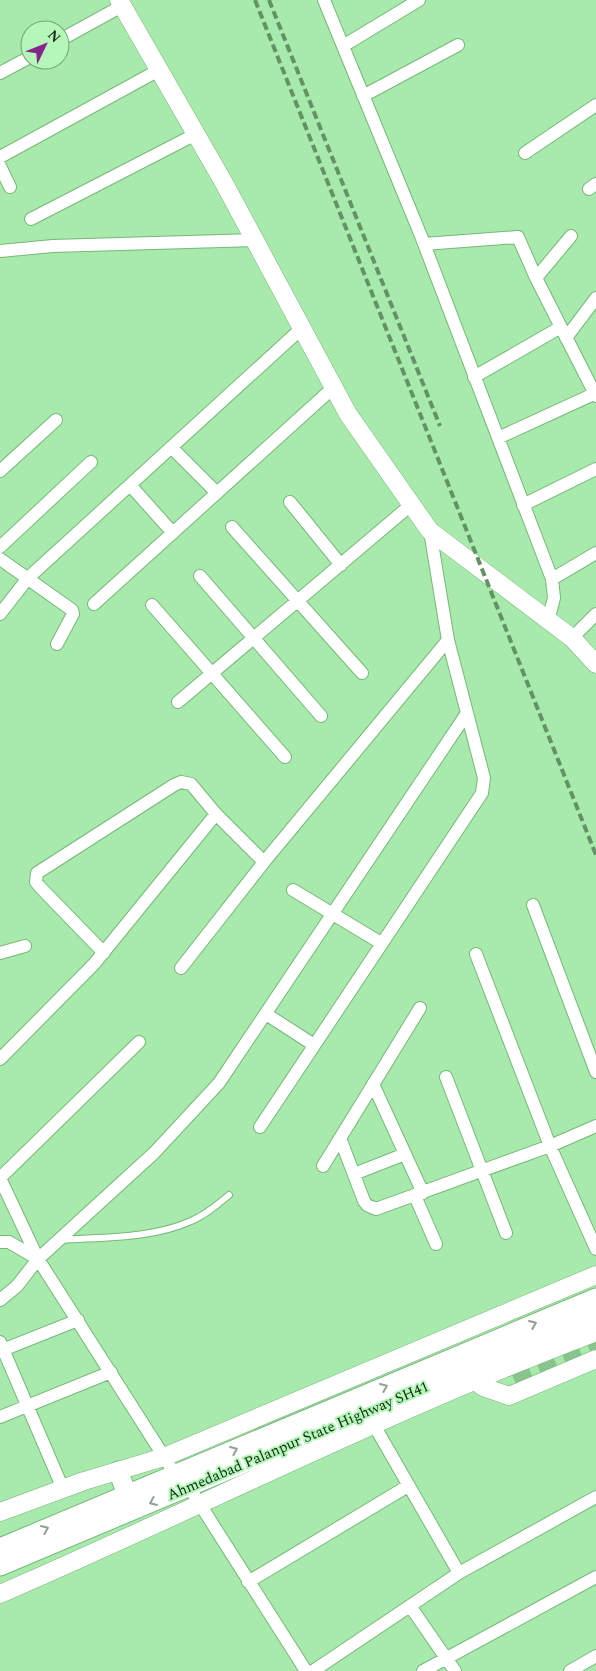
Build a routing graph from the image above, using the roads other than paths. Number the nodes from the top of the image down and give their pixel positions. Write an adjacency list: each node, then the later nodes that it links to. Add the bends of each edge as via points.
1 (324, 0): 6 (street)
2 (420, 0): 6 (street)
3 (120, 3): 4 (street); 8 (street)
4 (70, 34)
5 (458, 45): 10 (street)
6 (343, 46): 10 (street)
7 (20, 62): 9 (street)
8 (159, 70): 12 (street); 14 (street)
9 (0, 73)
10 (363, 96): 20 (street)
11 (594, 110): 13 (street)
12 (196, 134): 17 (street); 19 (street)
13 (525, 153)
14 (0, 157)
15 (0, 166): 16 (street)
16 (10, 187)
17 (31, 219)
18 (571, 236): 22 (street)
19 (255, 240): 21 (street, via 91,244); 24 (street)
20 (424, 244): 22 (street, via 518,237); 26 (street)
21 (0, 251)
22 (536, 278): 25 (street)
23 (596, 298): 25 (street)
24 (302, 328): 27 (street); 31 (street)
25 (564, 332): 26 (street); 28 (street)
26 (474, 377): 30 (street)
27 (334, 387): 36 (street); 38 (street, via 348,414)
28 (596, 394): 30 (street)
29 (56, 420): 34 (street)
30 (498, 438): 39 (street)
31 (171, 447): 35 (street); 36 (street)
32 (91, 462): 43 (street)
33 (596, 469): 39 (street)
34 (0, 470)
35 (130, 485): 42 (street); 48 (street)
36 (217, 493): 42 (street)
37 (290, 502): 46 (street)
38 (412, 504): 41 (street); 46 (street)
39 (523, 505): 49 (street)
40 (232, 527): 50 (street)
41 (430, 531): 55 (street); 58 (street)
42 (173, 533): 51 (street)
43 (0, 547)
44 (596, 553): 49 (street)
45 (0, 559): 48 (street)
46 (341, 565): 50 (street)
47 (200, 576): 56 (street)
48 (28, 578): 53 (street); 59 (street, via 73,612)
49 (552, 579): 55 (street, via 554,598)
50 (297, 602): 56 (street); 62 (street)
51 (94, 604)
52 (152, 605): 61 (street)
53 (0, 614)
54 (596, 614): 57 (street)
55 (548, 621): 57 (street)
56 (255, 637): 61 (street); 65 (street)
57 (572, 638): 60 (street)
58 (448, 640): 64 (street); 68 (street)
59 (57, 644)
60 (596, 664)
61 (213, 673): 63 (street); 66 (street)
62 (362, 673)
63 (178, 702)
64 (467, 713): 71 (street); 72 (street, via 484,778 482,793)
65 (321, 716)
66 (285, 757)
67 (216, 814): 68 (street); 75 (street); 75 (street, via 191,784 181,782 36,872 40,887)
68 (264, 862): 77 (street)
69 (293, 890): 71 (street)
70 (533, 905): 83 (street)
71 (332, 914): 72 (street); 79 (street)
72 (381, 944): 81 (street)
73 (25, 946): 74 (street)
74 (0, 953)
75 (104, 953): 82 (street)
76 (476, 954): 89 (street)
77 (181, 968)
78 (420, 1008): 85 (street)
79 (266, 1014): 81 (street); 98 (street, via 218,1083 154,1153)
80 (139, 1042): 94 (street)
81 (314, 1045): 87 (street)
82 (0, 1059)
83 (596, 1072)
84 (446, 1077): 92 (street)
85 (373, 1084): 88 (street); 90 (street)
86 (596, 1126): 89 (street)
87 (260, 1128)
88 (340, 1138): 91 (street); 93 (street)
89 (550, 1146): 92 (street); 101 (street)
90 (405, 1154): 93 (street); 95 (street)
91 (323, 1166)
92 (483, 1171): 95 (street); 97 (street)
93 (354, 1174): 95 (street, via 364,1201 372,1208 384,1208)
94 (0, 1178): 102 (street)
95 (419, 1194): 100 (street)
96 (228, 1195): 98 (lane, via 206,1213 170,1229)
97 (506, 1233)
98 (59, 1240): 102 (street)
99 (0, 1242): 102 (street, via 9,1242)
100 (436, 1244)
101 (596, 1249)
102 (38, 1260): 105 (street, via 17,1286); 107 (street)
103 (596, 1275): 117 (street)
104 (596, 1298): 119 (main road, Ahmedabad Palanpur State Highway SH41, one-way to 104)
105 (0, 1300)
106 (596, 1315): 119 (main road, Ahmedabad Palanpur State Highway SH41)
107 (78, 1320): 109 (street); 111 (street)
108 (596, 1332): 113 (street)
109 (1, 1348): 114 (street)
110 (596, 1359): 113 (street, via 509,1396)
111 (111, 1372): 114 (street); 117 (street)
112 (513, 1377): 113 (street)
113 (481, 1384): 116 (street)
114 (27, 1406): 115 (street); 121 (street)
115 (0, 1417)
116 (374, 1425): 120 (street); 124 (street)
117 (164, 1457): 118 (street); 119 (street)
118 (118, 1471): 121 (street); 122 (main road)
119 (188, 1478): 122 (main road, Ahmedabad Palanpur State Highway SH41); 124 (street); 127 (main road, Ahmedabad Palanpur State Highway SH41, one-way to 127)
120 (408, 1486): 128 (street); 130 (street)
121 (63, 1489): 125 (street)
122 (127, 1494): 126 (main road, Ahmedabad Palanpur State Highway SH41, one-way to 122)
123 (596, 1497): 128 (street)
124 (200, 1505): 130 (street); 131 (street)
125 (0, 1512)
126 (0, 1548)
127 (0, 1566)
128 (459, 1573): 132 (street)
129 (596, 1577): 134 (street)
130 (248, 1582): 135 (street)
131 (0, 1594)
132 (410, 1606): 134 (street); 136 (street)
133 (596, 1656): 139 (street)
134 (446, 1657): 137 (street); 138 (street)
135 (306, 1671)
136 (313, 1671)
137 (423, 1671)
138 (455, 1671)
139 (570, 1671)

